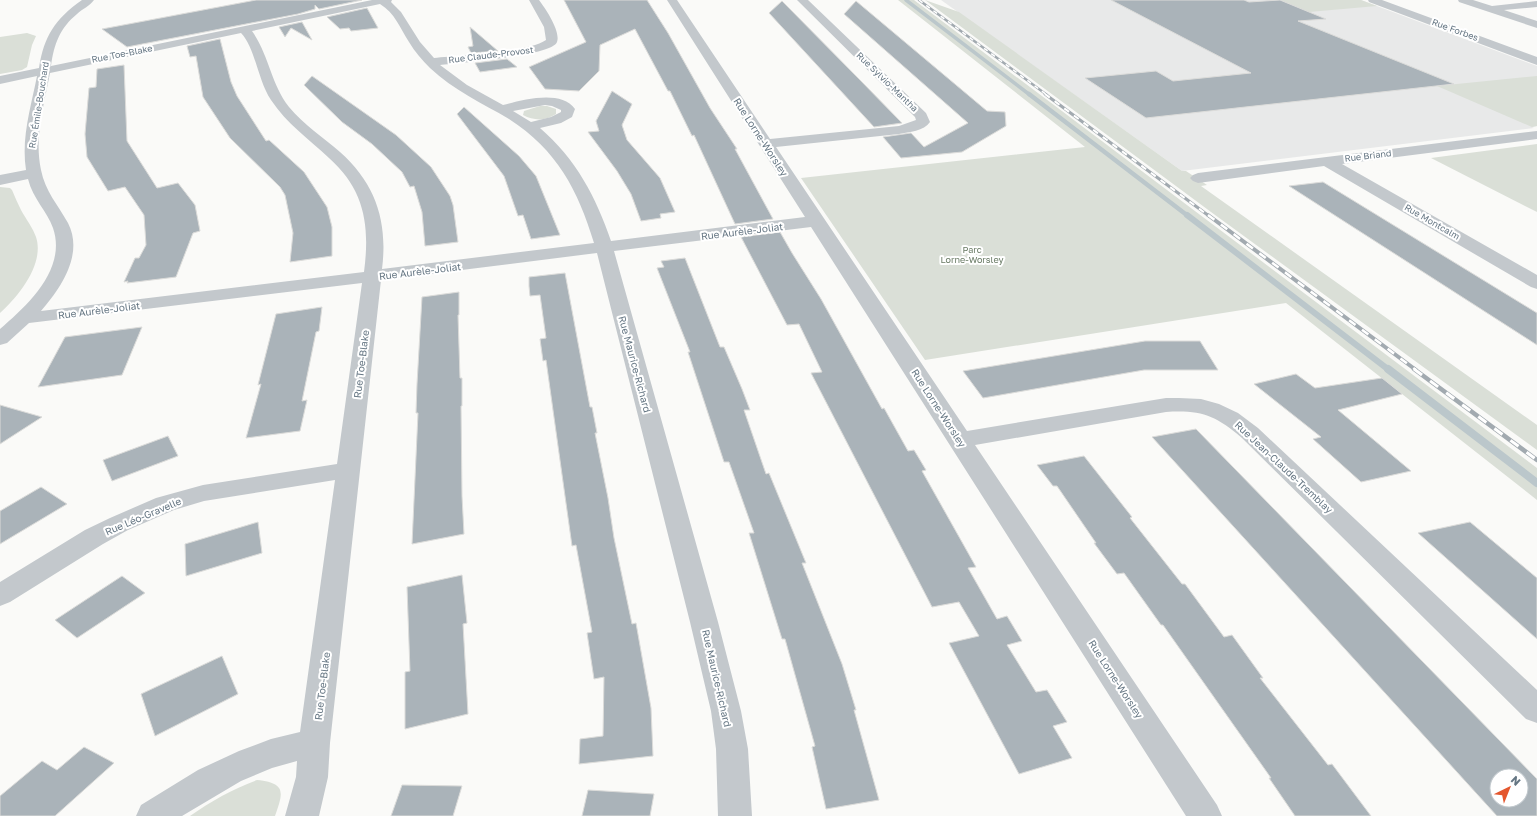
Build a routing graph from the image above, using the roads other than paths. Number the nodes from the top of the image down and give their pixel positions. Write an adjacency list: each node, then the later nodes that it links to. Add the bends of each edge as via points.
1 (89, 0): 14 (street, Rue Émile-Bouchard, via 57,27 49,44)
2 (534, 0): 13 (street, Rue Claude-Provost, via 551,34 548,45 530,50)
3 (672, 0): 19 (street, Rue Lorne-Worsley)
4 (802, 0): 19 (street, Rue Sylvio-Mantha, via 918,112 923,122 898,130)
5 (1373, 0): 12 (street, Rue Forbes)
6 (1462, 0): 9 (street)
7 (384, 1): 11 (street, Rue Toe-Blake); 13 (street, Rue Maurice-Richard, via 401,18 415,43)
8 (1537, 4): 9 (street)
9 (1488, 9): 10 (street)
10 (1537, 25)
11 (243, 29): 14 (street, Rue Toe-Blake); 26 (street, Rue Toe-Blake, via 250,35 266,78 280,104 302,128 349,168 366,194 373,213 376,234)
12 (1537, 61)
13 (431, 62): 16 (street, Rue Maurice-Richard, via 456,83)
14 (44, 70): 15 (street, Rue Toe-Blake); 21 (street, Rue Émile-Bouchard, via 32,137 31,155)
15 (0, 80)
16 (502, 110): 17 (street, Rue Maurice-Richard); 17 (street, via 542,102 558,104 568,109 567,114 561,118)
17 (529, 127): 25 (street, Rue Maurice-Richard, via 556,153 578,180 594,213)
18 (1537, 135): 20 (street, Rue Briand)
19 (765, 144): 24 (street, Rue Lorne-Worsley)
20 (1327, 162): 22 (street, Rue Briand); 27 (street, Rue Montcalm)
21 (34, 172): 23 (street); 28 (street, Rue Émile-Bouchard, via 43,199 63,231 65,244 63,259 56,276 43,297)
22 (1198, 178)
23 (0, 180)
24 (816, 222): 25 (street, Rue Aurèle-Joliat); 30 (street, Rue Lorne-Worsley)
25 (604, 248): 26 (street, Rue Aurèle-Joliat); 37 (street, Rue Maurice-Richard, via 724,704 732,749)
26 (372, 277): 28 (street, Rue Aurèle-Joliat); 31 (street, Rue Toe-Blake)
27 (1537, 283)
28 (24, 318): 29 (street, Rue Émile-Bouchard)
29 (0, 339)
30 (959, 440): 33 (street, Rue Jean-Claude-Tremblay, via 1166,405 1195,404 1218,410 1250,433); 38 (street, Rue Lorne-Worsley)
31 (348, 470): 32 (street, Rue Léo-Gravelle, via 203,493 165,504 94,537); 34 (street, Rue Toe-Blake)
32 (0, 595)
33 (1537, 710)
34 (314, 744): 35 (street, via 278,752 239,766 210,780); 36 (street, Rue Toe-Blake, via 312,777)
35 (153, 816)
36 (302, 816)
37 (735, 816)
38 (1205, 816)

